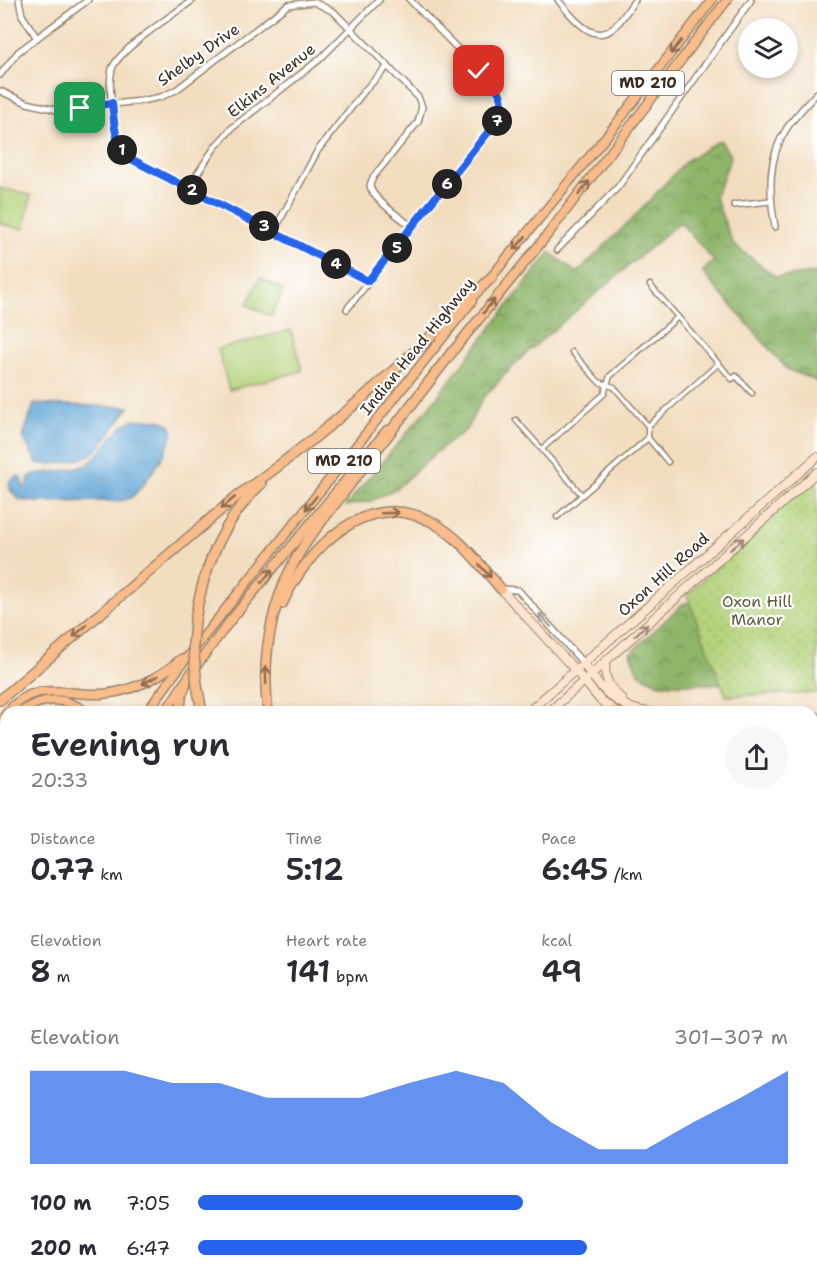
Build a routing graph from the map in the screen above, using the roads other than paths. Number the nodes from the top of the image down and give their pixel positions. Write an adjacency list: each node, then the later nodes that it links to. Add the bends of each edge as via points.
1 (19, 0): 13 (street, via 22,15)
2 (88, 0): 13 (street)
3 (193, 0): 18 (street, via 116,60 111,74)
4 (379, 0): 12 (street, Elkins Avenue)
5 (410, 0): 22 (street, via 496,87 502,106 495,124)
6 (558, 0): 7 (street, via 587,29 598,33 612,30)
7 (635, 0)
8 (712, 0): 26 (main road, Indian Head Highway / MD 210, one-way to 26)
9 (728, 0): 31 (main road, Indian Head Highway / MD 210, one-way to 9)
10 (751, 0): 25 (street, via 618,187)
11 (286, 3): 12 (street, Shelby Drive, via 320,4); 18 (street, Shelby Drive, via 172,92 153,99)
12 (351, 28): 14 (street, Shelby Drive); 19 (street, Elkins Avenue, via 320,59 227,133)
13 (37, 38): 15 (street, via 13,57)
14 (388, 66): 22 (street, Shelby Drive, via 415,93 421,111 415,126 370,185 379,200); 24 (street, via 318,150)
15 (0, 75)
16 (0, 91): 18 (street, Shelby Drive, via 57,110)
17 (817, 93): 20 (street, via 779,141)
18 (112, 103): 19 (street, via 122,151)
19 (188, 188): 24 (street)
20 (770, 201): 21 (street); 23 (street)
21 (734, 205)
22 (412, 227): 27 (street)
23 (776, 227)
24 (274, 231): 27 (street)
25 (557, 250)
26 (492, 277): 42 (highway, via 392,373); 48 (main road, Indian Head Highway / MD 210, one-way to 48)
27 (368, 281): 29 (street)
28 (650, 285): 30 (street)
29 (346, 309)
30 (678, 317): 33 (street); 34 (street, via 610,376)
31 (452, 352): 47 (highway, via 302,548 282,589); 52 (main road, Indian Head Highway / MD 210, one-way to 31)
32 (572, 352): 34 (street, via 599,382)
33 (718, 364): 35 (street); 37 (street)
34 (607, 385): 37 (street, via 614,387); 39 (street, via 604,394)
35 (752, 393)
36 (516, 420): 39 (street)
37 (648, 426): 38 (street)
38 (648, 438): 41 (street); 44 (street)
39 (542, 449): 44 (street)
40 (817, 457): 50 (main road, Oxon Hill Road)
41 (668, 462)
42 (275, 469): 55 (highway, one-way to 55, via 237,495); 62 (highway, bridge, via 243,504 219,541 204,578 193,646)
43 (817, 471): 49 (main road, Oxon Hill Road, one-way to 43)
44 (582, 495): 45 (street)
45 (557, 518)
46 (501, 589): 47 (highway, one-way to 46, via 308,560 343,526 375,514 403,513 431,521 452,535); 50 (street, one-way to 46, via 518,590); 51 (main road)
47 (268, 637): 63 (highway, one-way to 47)
48 (197, 645): 56 (main road, one-way to 56, via 164,672 132,688 102,694 45,690); 59 (main road, Indian Head Highway / MD 210)
49 (606, 661): 53 (main road, Oxon Hill Road); 68 (main road, via 605,676 611,688)
50 (583, 663): 51 (main road, Oxon Hill Road); 53 (main road)
51 (575, 670): 54 (main road); 64 (main road, Oxon Hill Road)
52 (191, 673): 60 (main road, Indian Head Highway / MD 210); 61 (main road)
53 (590, 674): 54 (main road, Oxon Hill Road); 67 (main road)
54 (584, 680): 65 (main road, Oxon Hill Road); 66 (main road)
55 (0, 700)
56 (15, 706)
57 (29, 706): 58 (main road, via 52,700)
58 (77, 706)
59 (151, 706)
60 (169, 706)
61 (181, 706)
62 (201, 706)
63 (268, 706)
64 (535, 706)
65 (556, 706)
66 (608, 706)
67 (626, 706)
68 (634, 706)

